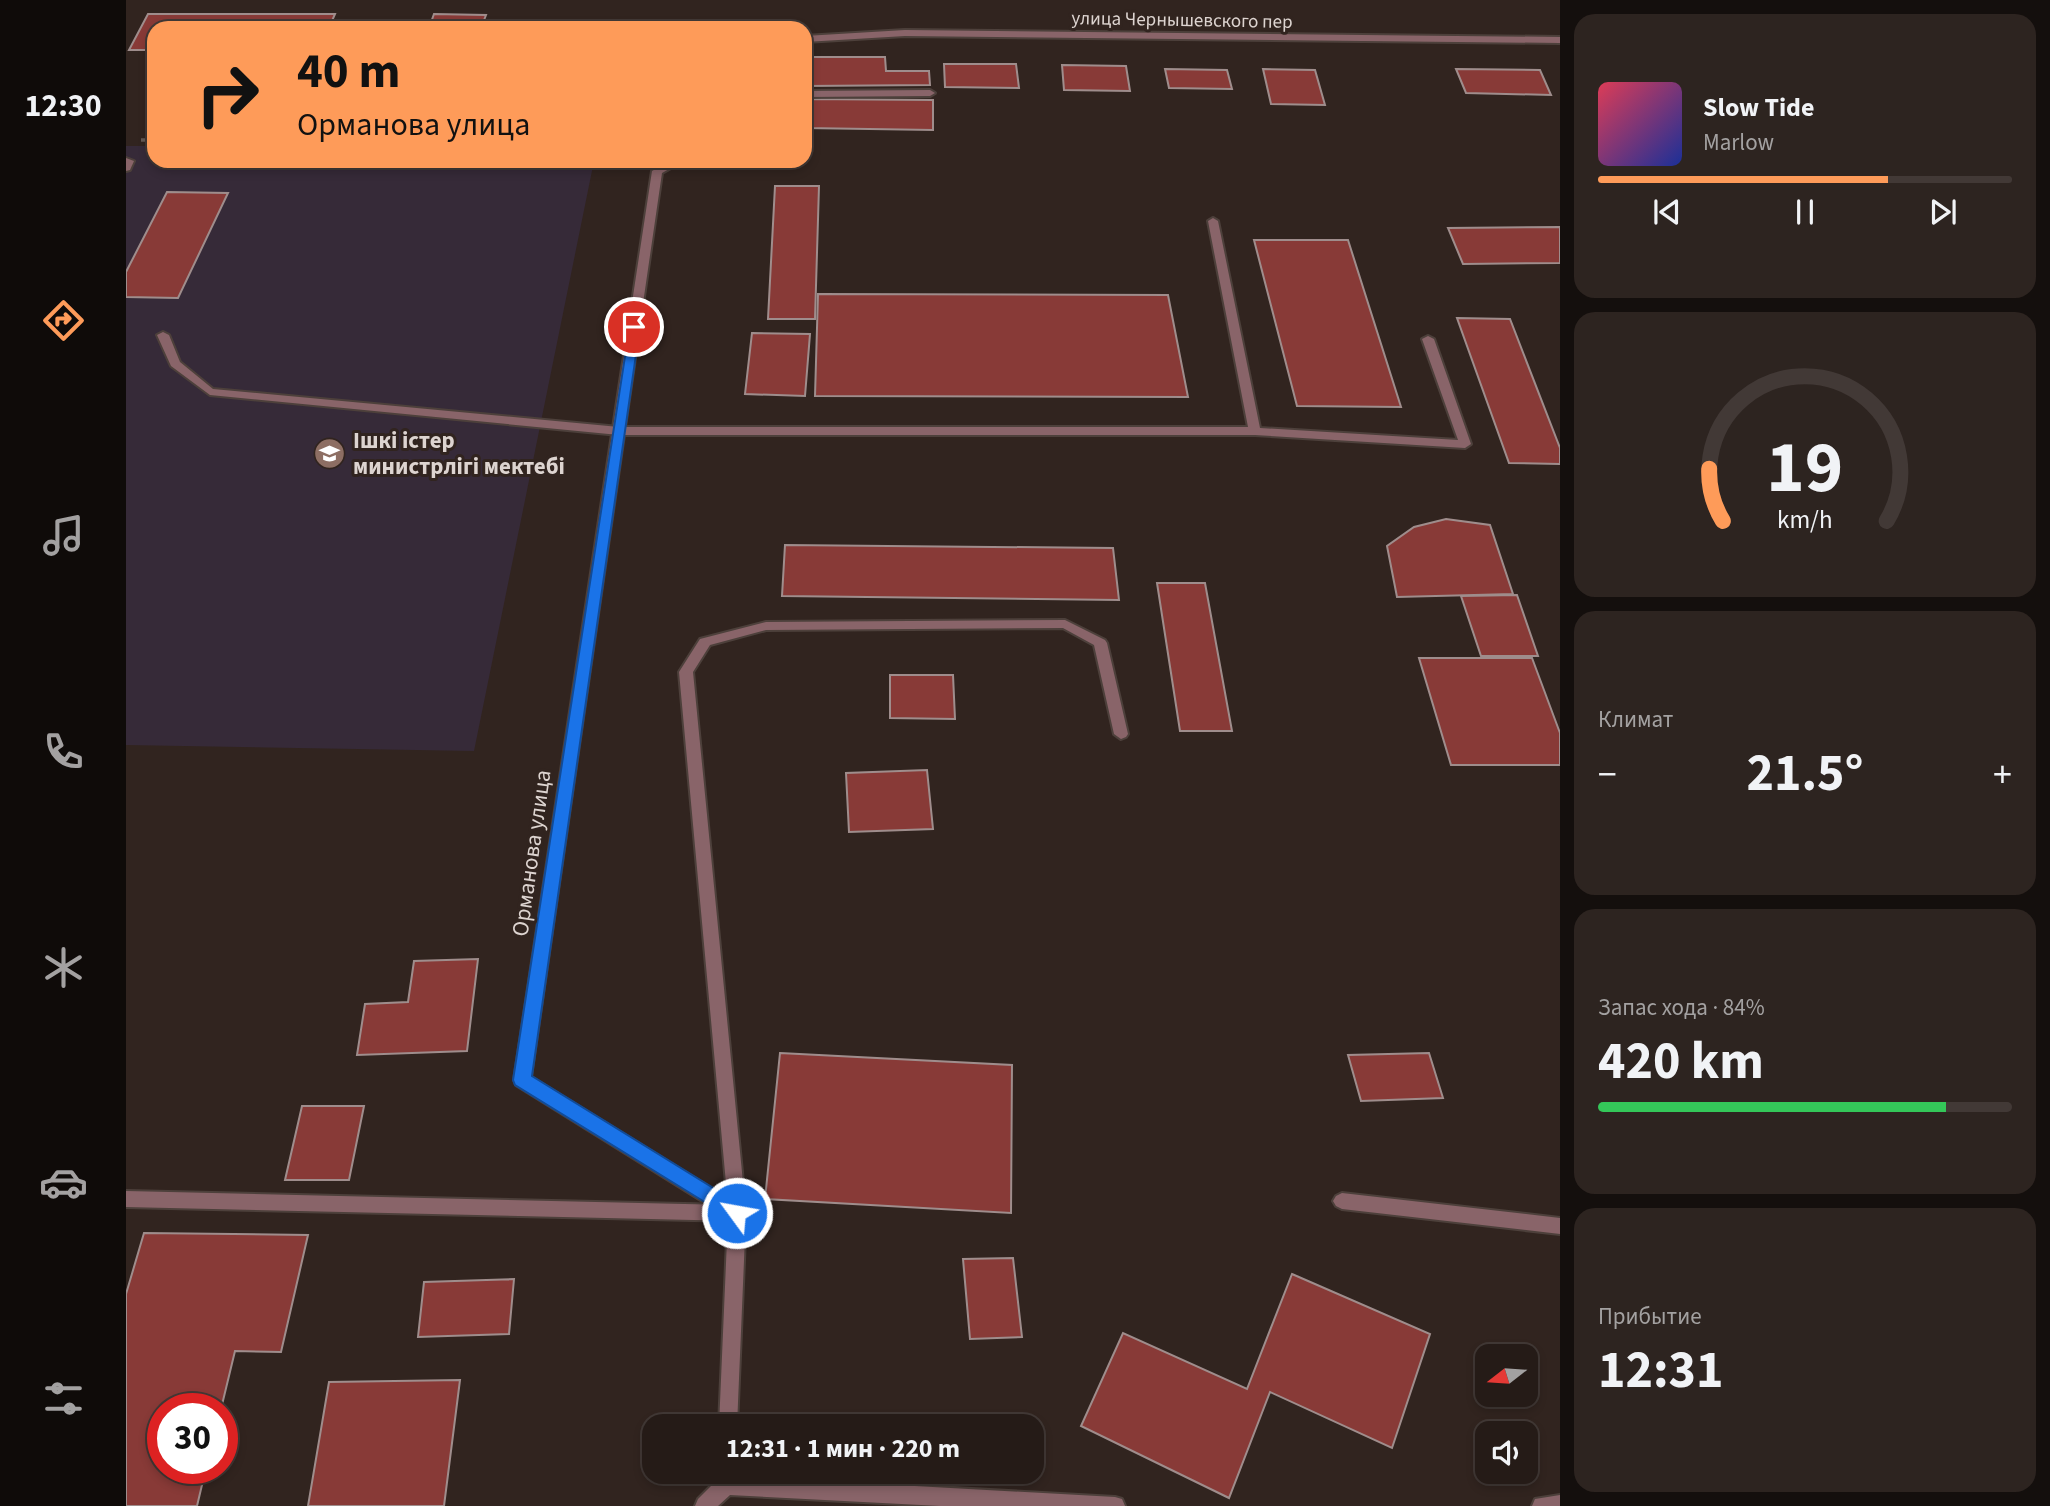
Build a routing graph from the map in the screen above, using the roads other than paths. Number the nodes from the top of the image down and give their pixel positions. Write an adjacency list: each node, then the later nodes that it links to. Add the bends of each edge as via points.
1 (812, 39): 2 (street, улица Чернышевского пер, via 905,33)
2 (1560, 40)
3 (930, 93): 4 (street)
4 (812, 94)
5 (126, 161): 6 (street)
6 (126, 168)
7 (663, 168): 11 (street, Орманова улица, via 657,171)
8 (1213, 221): 12 (street)
9 (163, 335): 11 (street, via 175,364 210,392)
10 (1428, 339): 12 (street, via 1465,444)
11 (619, 431): 12 (street); 16 (street, Орманова улица, via 522,1080)
12 (1255, 431)
13 (1121, 734): 16 (street, via 1100,643 1065,624 766,626 705,642 686,671)
14 (126, 1199): 16 (street)
15 (1342, 1202): 17 (street)
16 (737, 1213): 18 (street)
17 (1560, 1226)
18 (729, 1414)
19 (722, 1484): 22 (street)
20 (809, 1484): 23 (street)
21 (1560, 1504): 24 (street)
22 (705, 1506)
23 (1115, 1506)
24 (1542, 1506)

